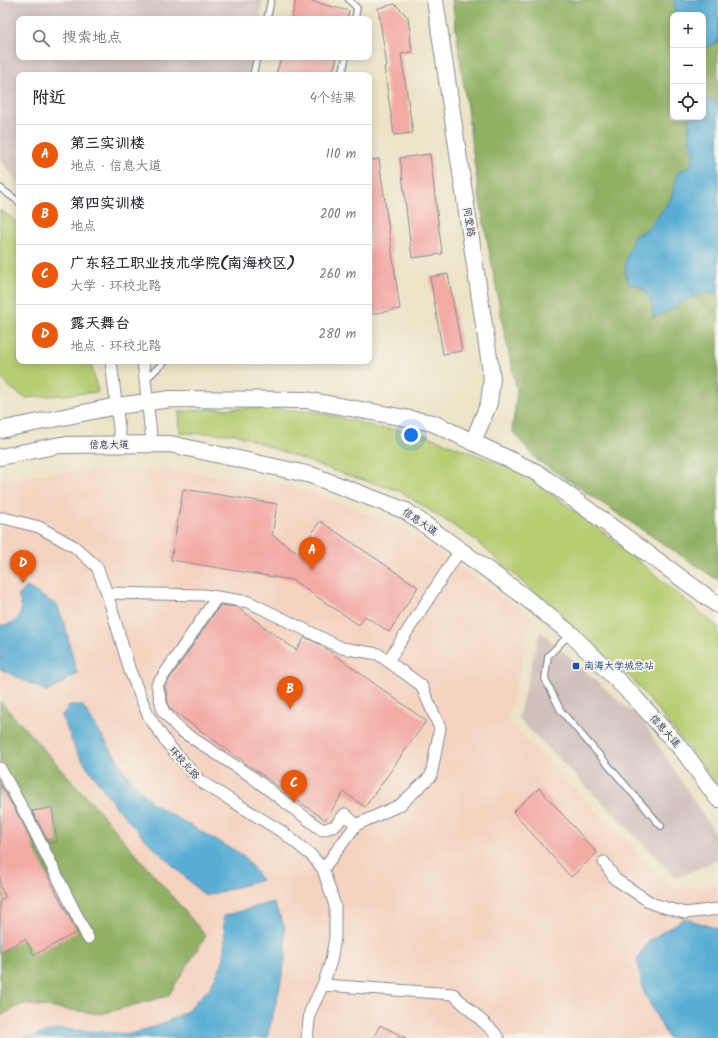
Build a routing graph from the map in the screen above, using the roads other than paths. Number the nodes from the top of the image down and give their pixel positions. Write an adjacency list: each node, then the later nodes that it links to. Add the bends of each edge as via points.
1 (272, 0): 4 (lane)
2 (349, 0): 5 (lane, via 357,8)
3 (435, 0): 19 (main road, 同堂路, via 492,378 489,403)
4 (268, 16)
5 (356, 16)
6 (256, 60): 8 (lane)
7 (345, 60): 9 (lane)
8 (254, 72)
9 (343, 72)
10 (0, 188): 11 (lane)
11 (16, 200)
12 (111, 364): 17 (street)
13 (145, 364): 15 (street)
14 (162, 364): 15 (lane)
15 (145, 380): 16 (street)
16 (147, 402): 17 (main road); 19 (main road, via 171,399 306,400 433,423); 20 (street)
17 (117, 406): 18 (main road); 21 (street)
18 (0, 430)
19 (473, 442): 27 (main road, via 538,473)
20 (152, 444): 21 (main road, 信息大道); 24 (main road, 信息大道, via 170,444 311,475 406,511)
21 (121, 445): 22 (main road, 信息大道, via 60,445)
22 (0, 457)
23 (0, 518): 25 (street, 环校北路, via 39,527 75,547 97,567)
24 (460, 550): 28 (main road, 信息大道); 29 (street)
25 (107, 592): 26 (street); 35 (street, 环校北路, via 130,671 148,715 166,742 200,781 284,833 312,856)
26 (217, 597): 29 (street, via 249,602 342,648 378,654); 32 (street, via 157,685 163,711 180,730 252,777 322,830 335,826 345,814)
27 (718, 605)
28 (571, 634): 31 (main road, 信息大道, via 642,704 684,752); 33 (lane, via 548,656 545,679 561,711)
29 (388, 661): 32 (street, via 421,685 440,728 431,776 400,805)
30 (0, 768): 37 (street)
31 (718, 799)
32 (356, 825): 35 (street)
33 (661, 826)
34 (604, 862): 36 (street, via 615,879 653,904 685,913)
35 (323, 869): 38 (street, 环校北路, via 335,906 336,937)
36 (718, 909)
37 (88, 938)
38 (323, 985): 39 (street, 环校北路, via 310,1012); 40 (street, via 453,994)
39 (307, 1038)
40 (498, 1038)

